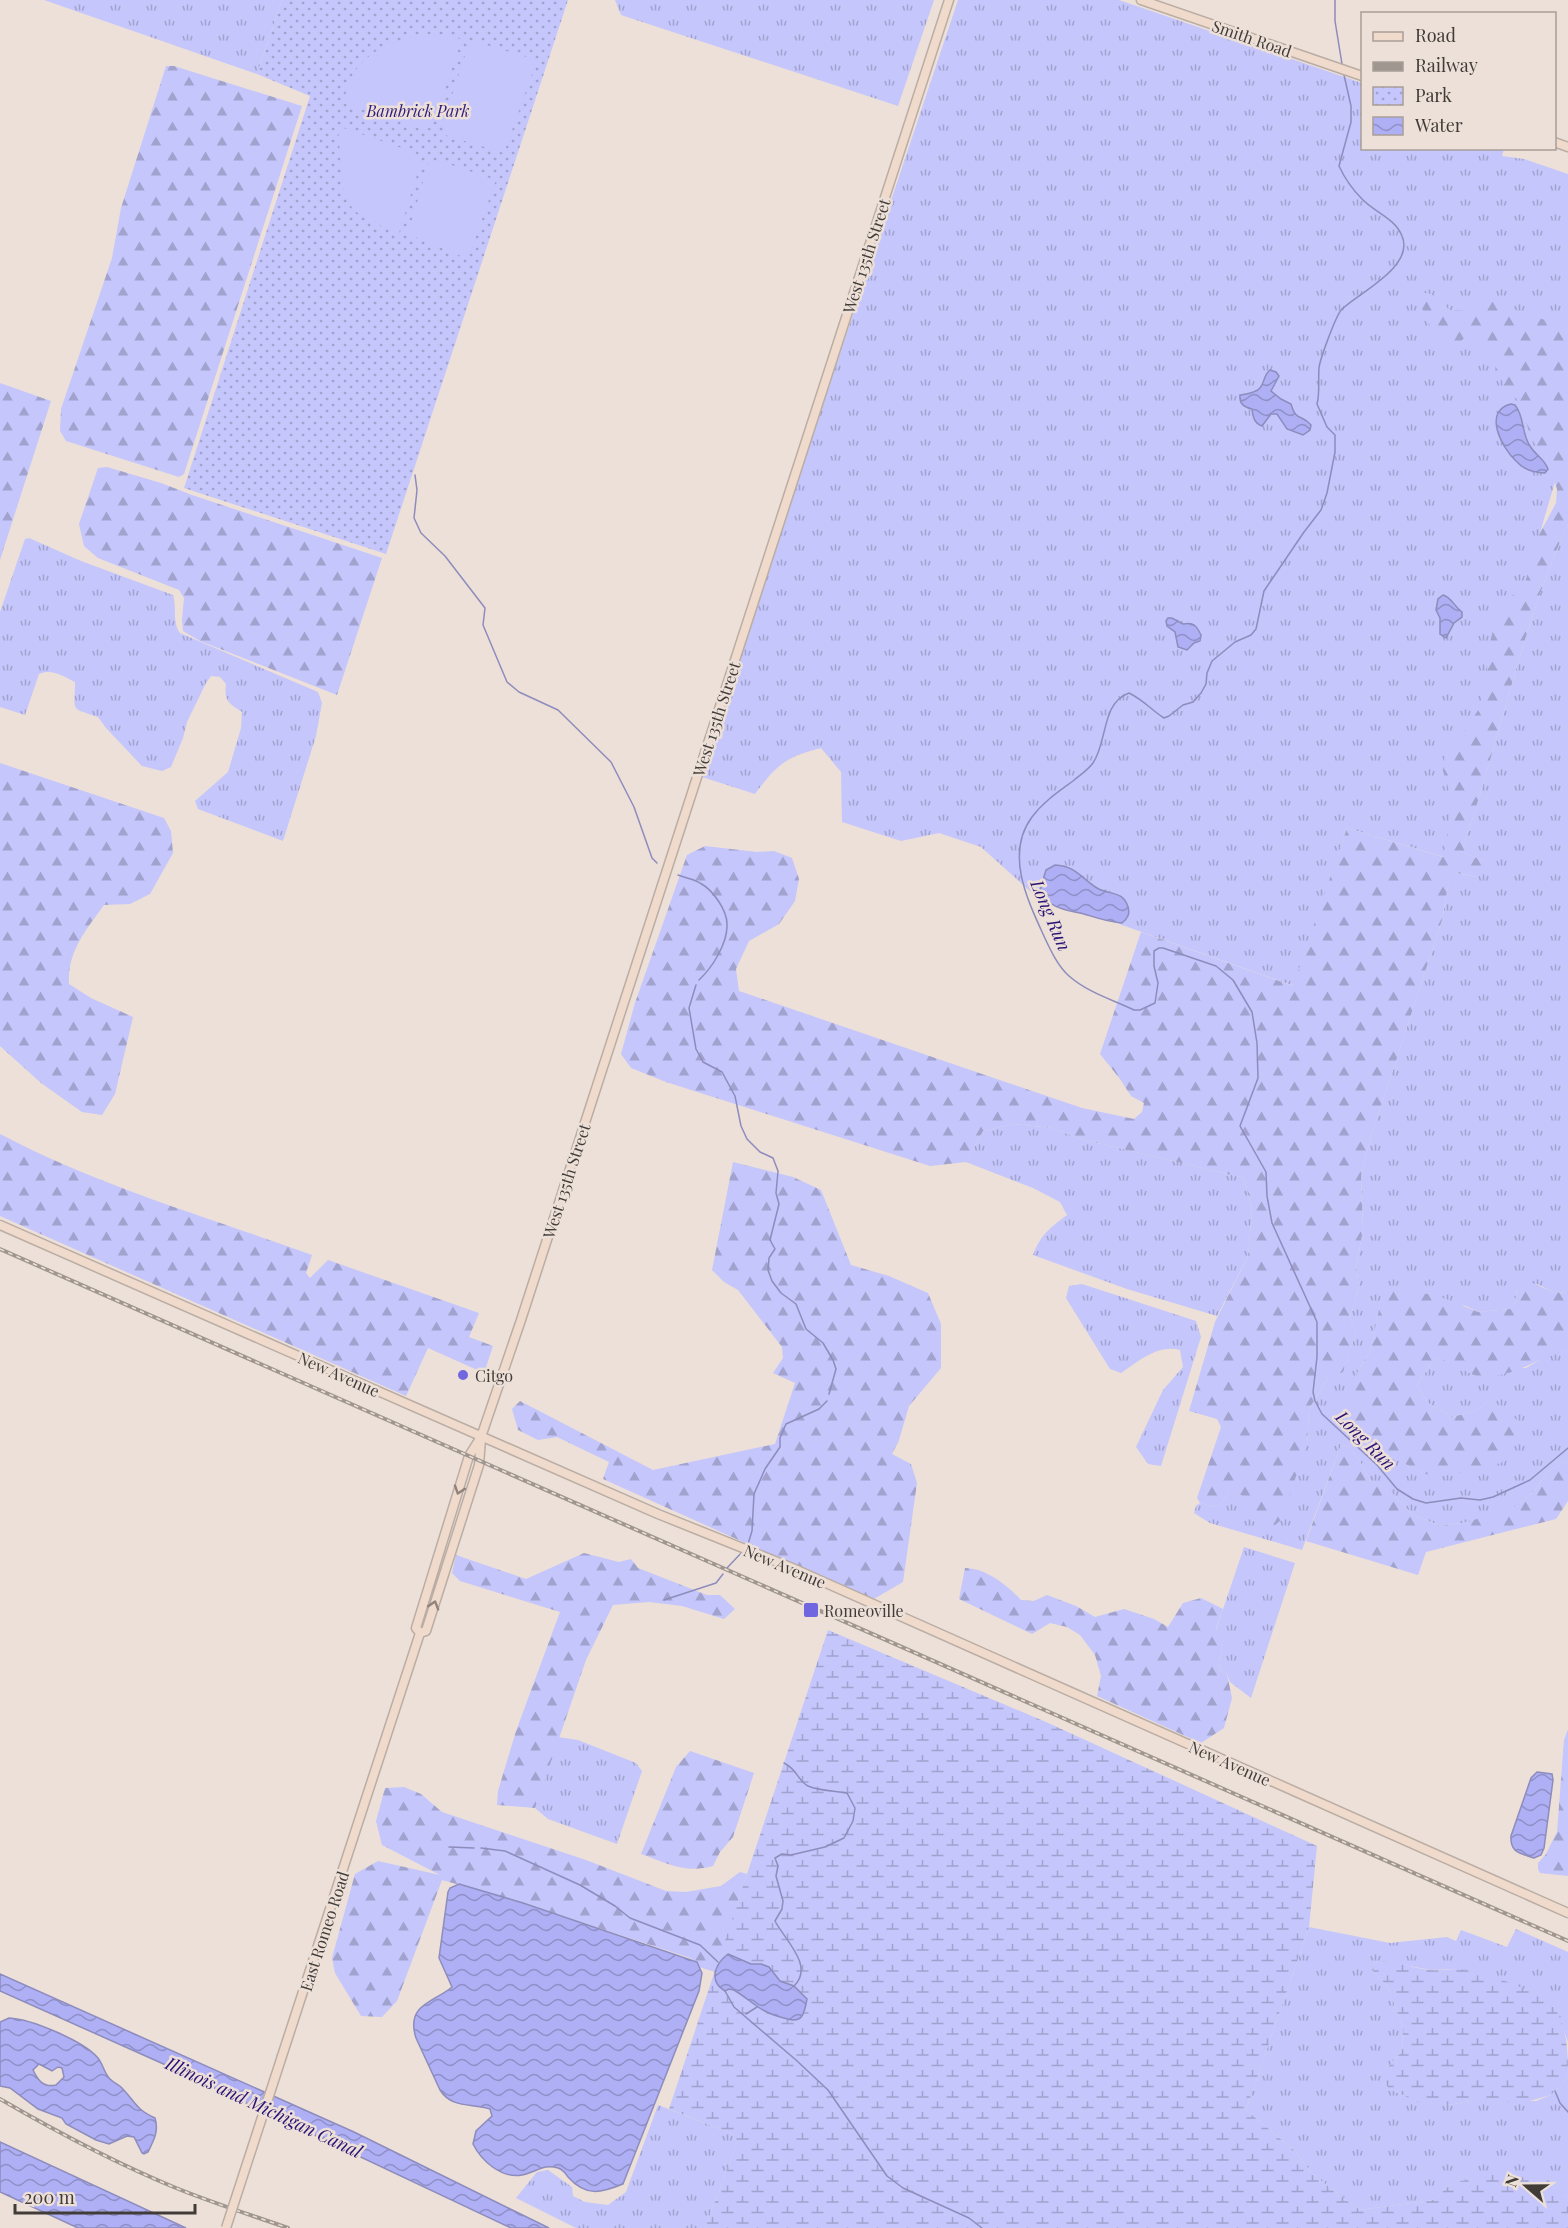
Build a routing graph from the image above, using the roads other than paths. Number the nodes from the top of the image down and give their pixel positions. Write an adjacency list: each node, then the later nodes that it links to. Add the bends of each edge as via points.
1 (949, 0): 5 (main road, West 135th Street)
2 (1141, 0): 3 (main road, Smith Road)
3 (1361, 76)
4 (0, 1225): 5 (main road, New Avenue)
5 (481, 1437): 6 (main road, New Avenue, via 790,1566); 7 (main road, East Romeo Road, bridge, via 479,1465 426,1631 420,1633)
6 (1568, 1913)
7 (226, 2228)

